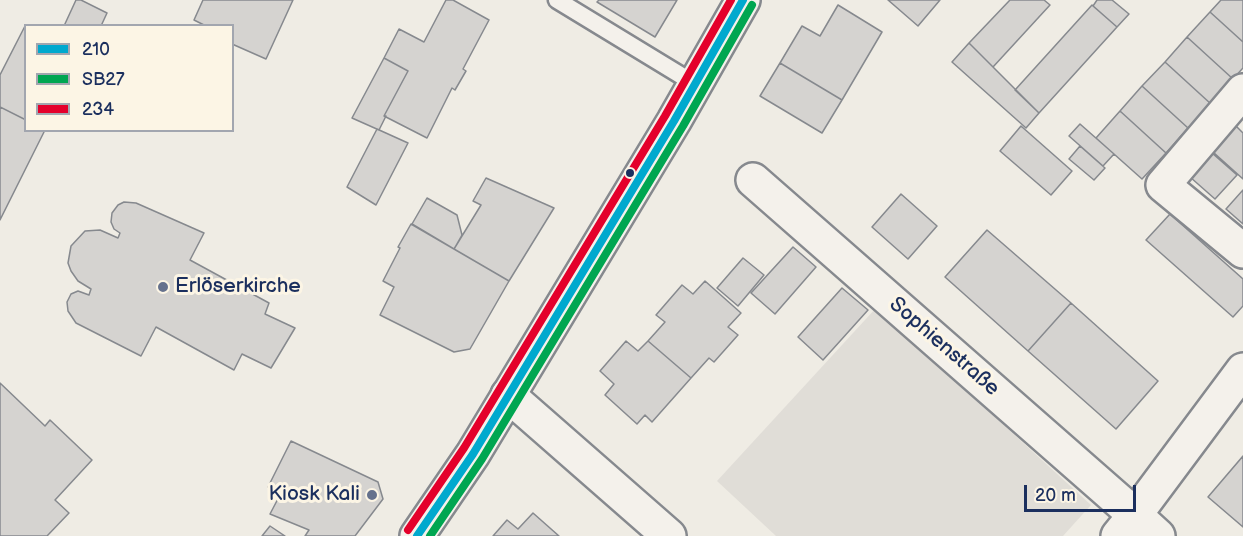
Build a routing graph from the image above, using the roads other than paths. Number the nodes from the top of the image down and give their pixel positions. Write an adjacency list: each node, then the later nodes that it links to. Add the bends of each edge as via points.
1 (557, 0): 3 (lane)
2 (743, 0): 3 (street)
3 (695, 84): 8 (street)
4 (1243, 91): 6 (street, via 1163,185)
5 (753, 180): 9 (street, Sophienstraße)
6 (1243, 251)
7 (1243, 370): 9 (street)
8 (508, 396): 10 (street); 11 (street)
9 (1137, 529)
10 (417, 536)
11 (669, 536)

